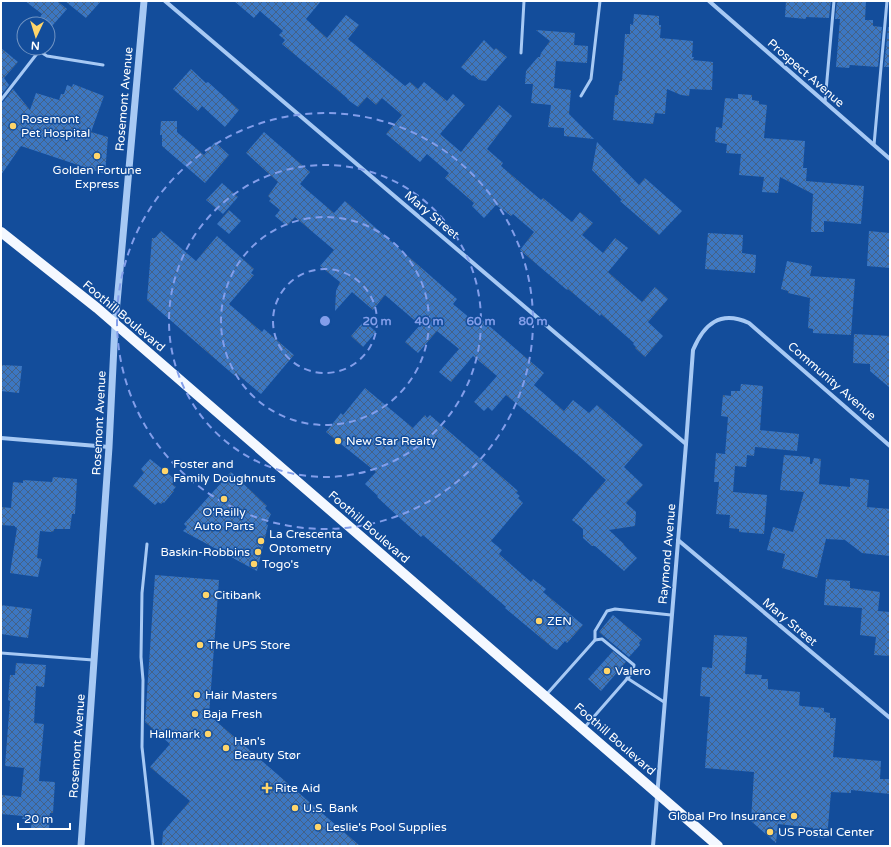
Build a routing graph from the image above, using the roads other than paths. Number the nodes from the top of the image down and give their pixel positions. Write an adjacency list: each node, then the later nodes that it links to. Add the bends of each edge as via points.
1 (144, 1): 16 (street, Rosemont Avenue)
2 (165, 1): 19 (street, Mary Street)
3 (524, 1): 8 (lane)
4 (600, 1): 10 (lane, via 591,79)
5 (709, 1): 12 (street, Prospect Avenue)
6 (834, 1): 12 (lane)
7 (887, 1): 13 (lane)
8 (521, 53)
9 (103, 65): 11 (lane, via 47,56 39,51)
10 (580, 96)
11 (1, 100)
12 (825, 102): 13 (street, Prospect Avenue)
13 (874, 145): 14 (street, Prospect Avenue)
14 (890, 159)
15 (1, 232): 16 (main road, Foothill Boulevard)
16 (115, 325): 21 (street, Rosemont Avenue); 29 (main road, Foothill Boulevard)
17 (760, 332): 19 (street, Raymond Avenue, via 739,319 724,318 709,325 698,338 693,350); 20 (street, Community Avenue)
18 (1, 438): 21 (street)
19 (686, 444): 22 (street, Raymond Avenue)
20 (890, 446)
21 (109, 447): 27 (street, Rosemont Avenue)
22 (678, 540): 24 (street, Raymond Avenue); 31 (street, Mary Street)
23 (147, 544): 35 (lane, via 142,593 142,746)
24 (671, 615): 25 (lane, via 615,609 607,611 594,631); 30 (street, Raymond Avenue)
25 (595, 640): 28 (lane, via 602,639 634,665 633,672); 29 (lane)
26 (1, 653): 27 (lane)
27 (94, 660): 34 (street, Rosemont Avenue)
28 (628, 678): 30 (lane); 32 (lane)
29 (545, 696): 32 (main road, Foothill Boulevard)
30 (664, 702): 33 (street, Raymond Avenue)
31 (890, 718)
32 (583, 729): 33 (main road, Foothill Boulevard)
33 (657, 793): 36 (street, Raymond Avenue); 37 (main road, Foothill Boulevard)
34 (81, 846)
35 (153, 846)
36 (653, 846)
37 (718, 846)

